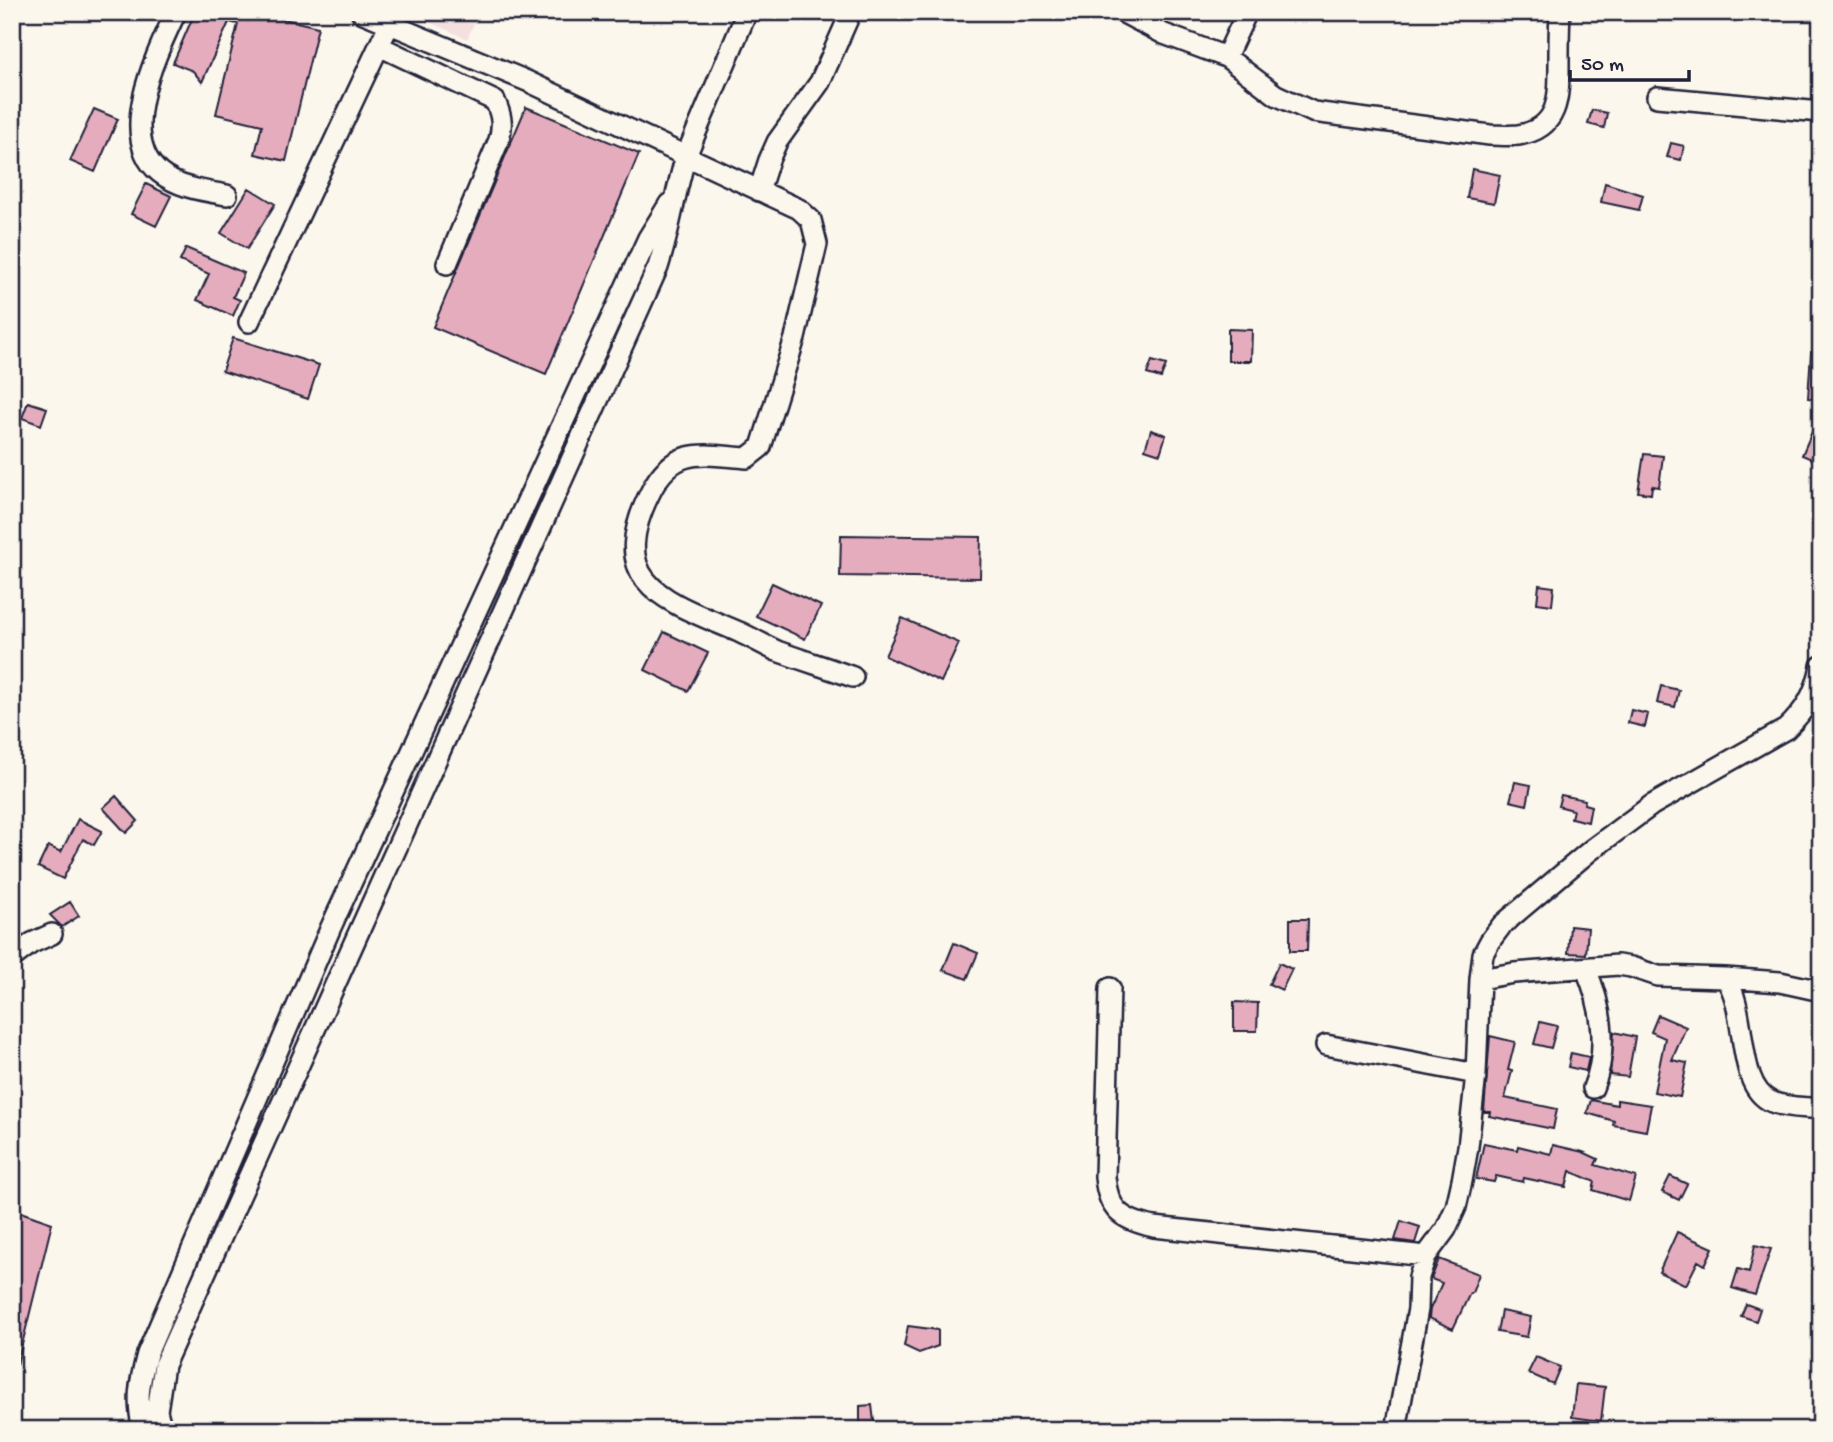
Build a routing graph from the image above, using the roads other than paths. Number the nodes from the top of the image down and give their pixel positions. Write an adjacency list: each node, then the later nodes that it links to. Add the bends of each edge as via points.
1 (176, 12): 15 (street, via 145,89 141,136 150,163 161,174 187,187)
2 (361, 12): 8 (street)
3 (747, 12): 13 (street)
4 (851, 12): 14 (street, via 820,82 777,142)
5 (1122, 12): 10 (street, via 1164,34)
6 (1247, 12): 10 (street)
7 (1560, 12): 10 (street, via 1556,108 1547,121 1519,135 1313,112 1276,95)
8 (392, 18): 9 (street); 13 (street)
9 (379, 46): 17 (street, via 495,101 501,113 499,140); 18 (street)
10 (1226, 57)
11 (1657, 97): 12 (street)
12 (1821, 111)
13 (686, 156): 14 (street); 16 (street)
14 (760, 191): 20 (street, via 799,209 811,220 817,244 770,422 761,447 747,458 685,456 665,472 639,515 634,549 648,585 668,602 777,650)
15 (227, 195)
16 (674, 197): 33 (street, via 648,238 342,902 147,1354 138,1388); 34 (street, via 658,267 164,1365 157,1411)
17 (447, 264)
18 (249, 322)
19 (1821, 666): 25 (street, via 1812,698 1786,729 1652,805 1503,925 1483,954)
20 (853, 677)
21 (52, 934): 22 (street)
22 (12, 958)
23 (1586, 969): 24 (street, via 1618,965 1658,976); 25 (street); 30 (street, via 1600,1008 1602,1035)
24 (1725, 978): 27 (street); 31 (street, via 1738,1005 1742,1047 1758,1090 1785,1106)
25 (1480, 979): 29 (street)
26 (1110, 988): 32 (street, via 1105,1177 1107,1197 1124,1217 1154,1227)
27 (1821, 991)
28 (1326, 1045): 29 (street)
29 (1476, 1074): 32 (street, via 1456,1207)
30 (1593, 1088)
31 (1821, 1109)
32 (1426, 1256): 35 (street)
33 (144, 1430)
34 (162, 1430)
35 (1396, 1430)

